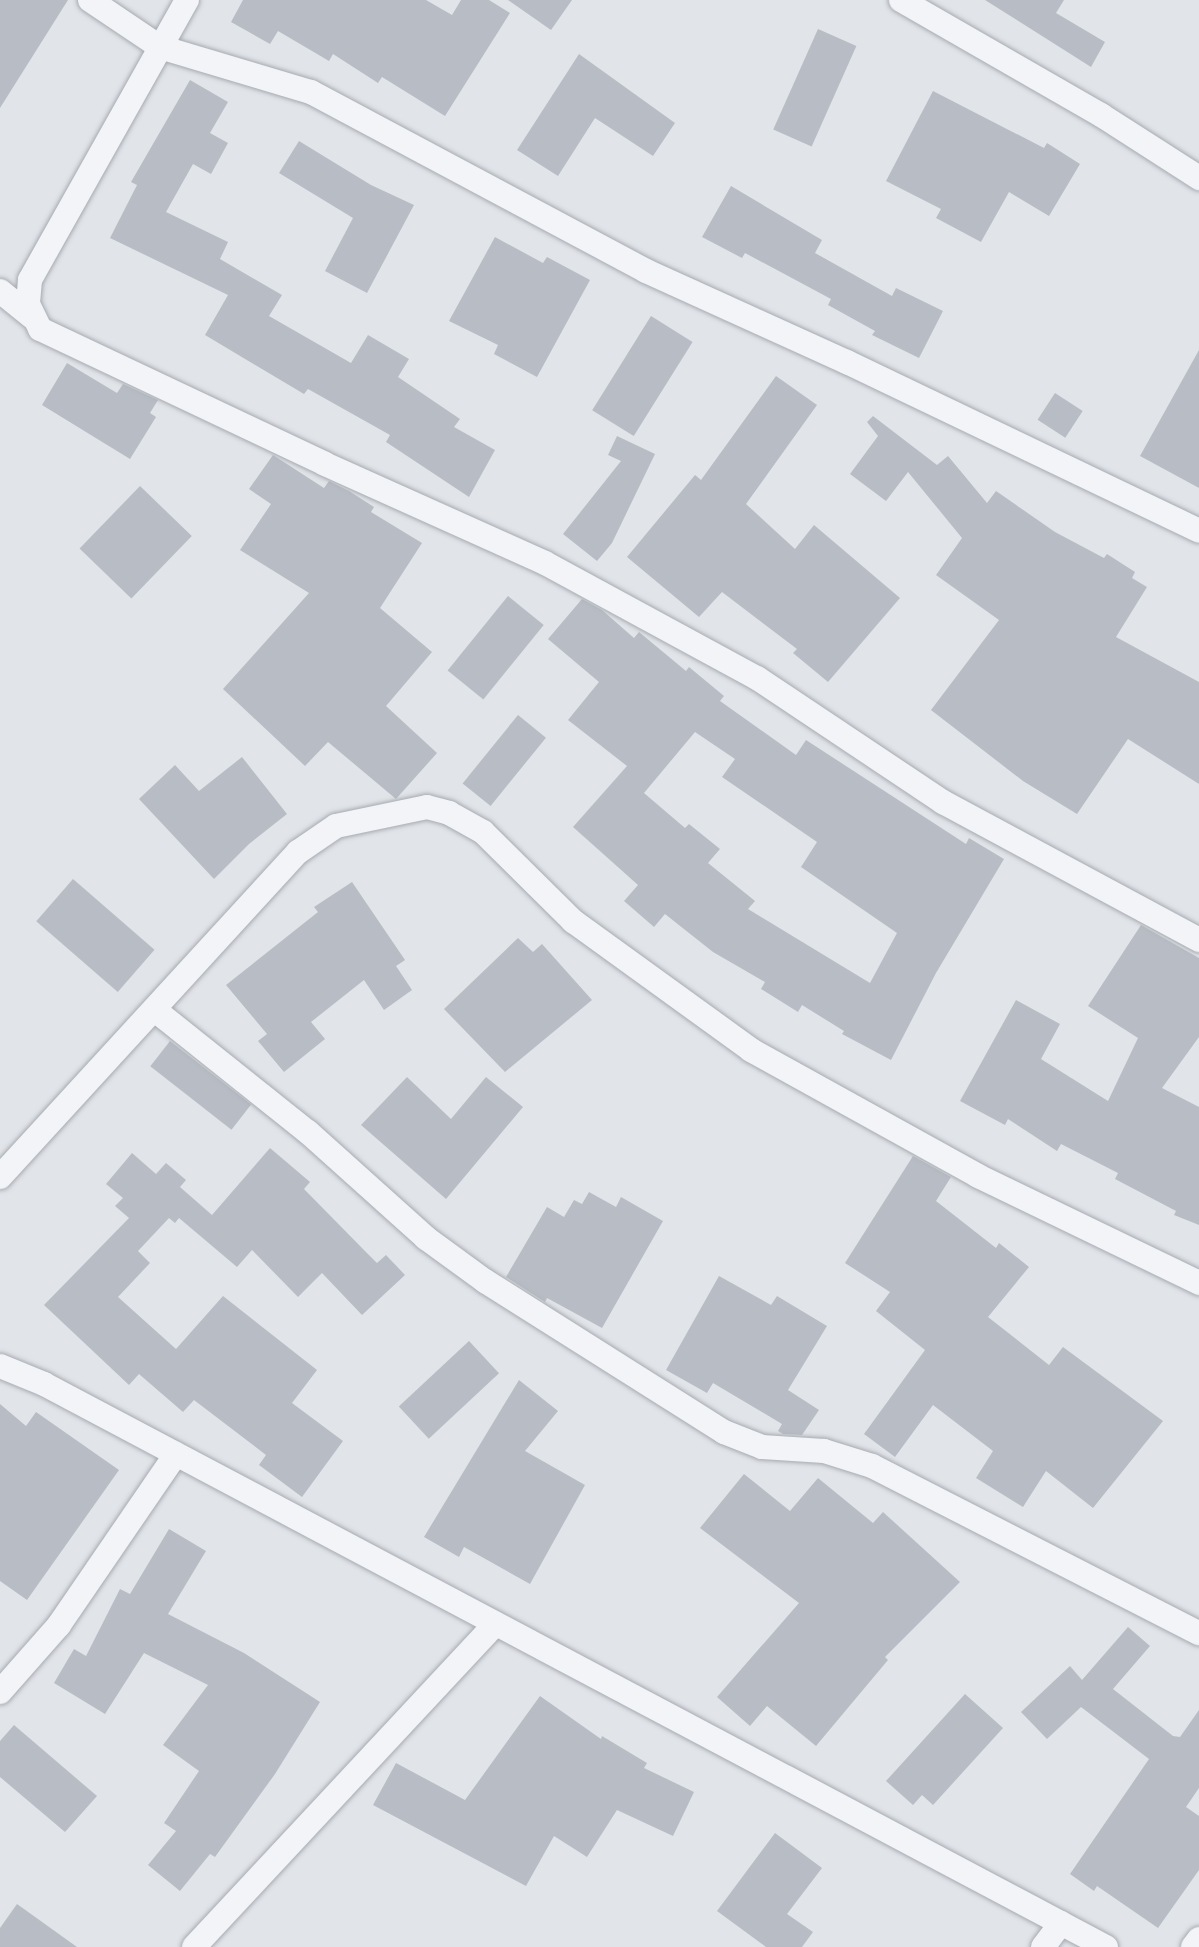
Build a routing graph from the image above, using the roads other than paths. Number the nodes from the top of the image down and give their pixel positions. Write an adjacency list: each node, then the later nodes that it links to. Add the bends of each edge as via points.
1 (90, 0): 4 (street)
2 (188, 0): 4 (street)
3 (901, 0): 5 (street, via 1101,115)
4 (160, 47): 7 (street, via 30,280); 8 (street, via 311,92 646,271 847,362)
5 (1199, 177)
6 (0, 291): 7 (street)
7 (31, 316): 9 (street, via 40,329 96,358 545,563 757,678 943,802)
8 (1199, 531)
9 (1199, 940)
10 (155, 1010): 11 (street); 12 (street, via 298,852 336,826 427,807 449,813 483,832 573,921 751,1050 978,1176); 16 (street, via 308,1132 426,1238 485,1281 724,1432 762,1447 824,1451 872,1466)
11 (0, 1177)
12 (1199, 1283)
13 (0, 1366): 14 (street, via 44,1384)
14 (176, 1454): 15 (street); 17 (street, via 59,1625)
15 (495, 1624): 18 (street); 20 (street)
16 (1199, 1633)
17 (0, 1692)
18 (1061, 1923): 21 (street); 22 (street)
19 (1199, 1939): 23 (street)
20 (194, 1947)
21 (1043, 1947)
22 (1106, 1947)
23 (1193, 1947)

